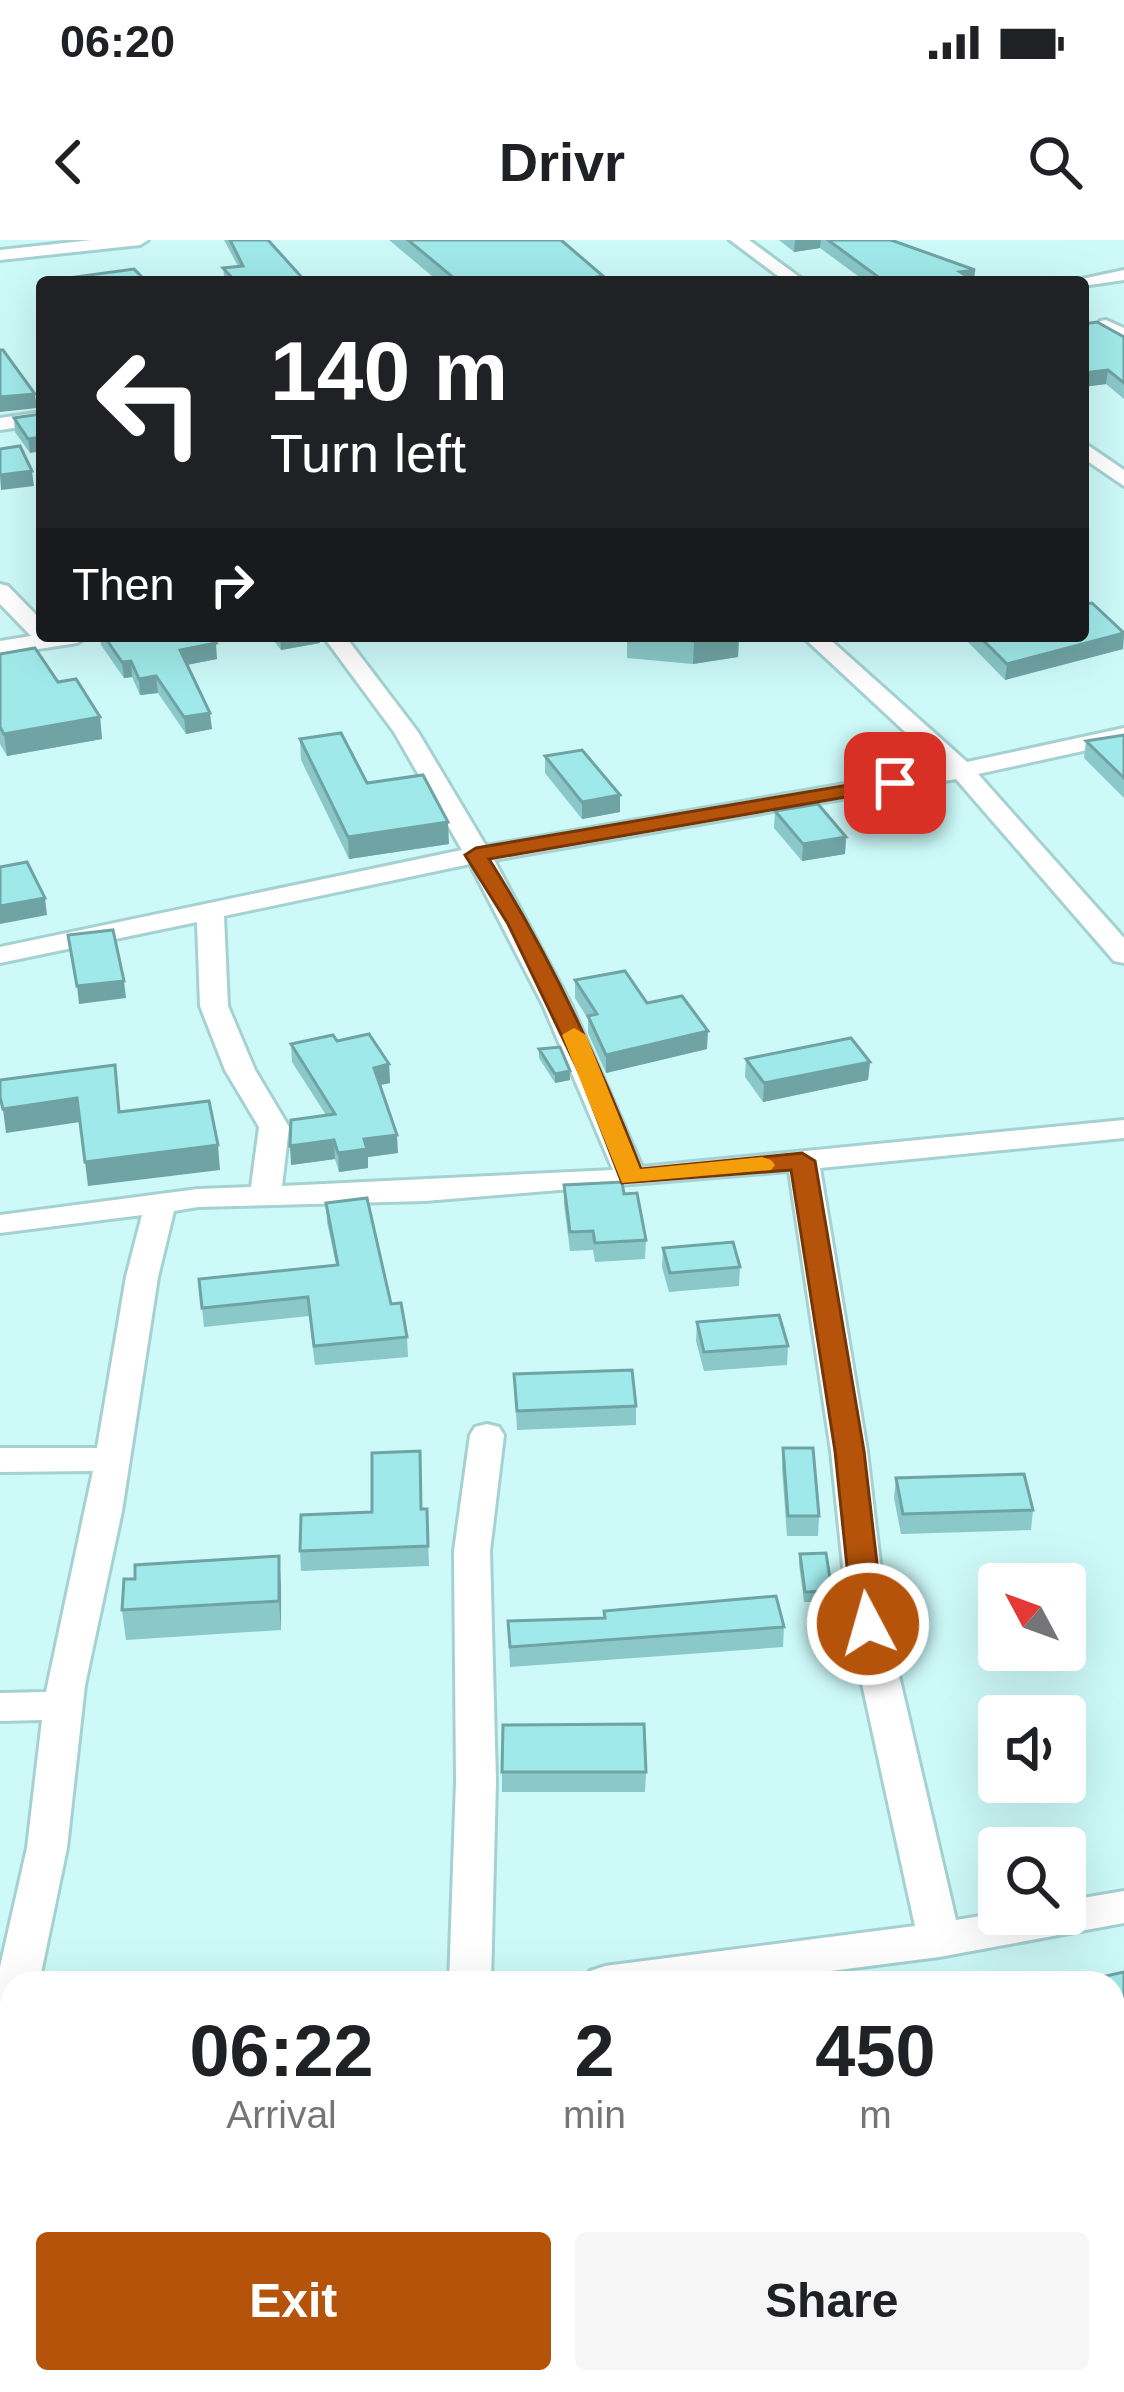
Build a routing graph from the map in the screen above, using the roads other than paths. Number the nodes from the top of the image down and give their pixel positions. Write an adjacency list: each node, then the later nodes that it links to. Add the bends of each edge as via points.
1 (140, 240): 3 (street)
2 (738, 240): 5 (street)
3 (0, 255)
4 (1124, 275): 6 (street)
5 (789, 276)
6 (1089, 280)
7 (36, 419): 8 (street)
8 (0, 424)
9 (1089, 452): 10 (street)
10 (1118, 471)
11 (0, 591): 12 (street)
12 (36, 628)
13 (36, 639): 16 (street)
14 (339, 642): 19 (street, via 404,729)
15 (820, 642): 18 (street)
16 (0, 648)
17 (1124, 735): 18 (street)
18 (962, 770): 19 (street); 22 (street)
19 (476, 855): 20 (street); 25 (street, via 592,1074)
20 (210, 913): 21 (street); 26 (street, via 214,1006 239,1070 274,1127)
21 (0, 955)
22 (1124, 955)
23 (1122, 1135): 24 (street)
24 (802, 1161): 25 (street); 35 (street, via 868,1624)
25 (631, 1178): 26 (street)
26 (265, 1197): 27 (street)
27 (160, 1204): 28 (street); 30 (street)
28 (0, 1224)
29 (487, 1435): 37 (street, via 472,1551)
30 (113, 1459): 31 (street); 32 (street)
31 (0, 1460)
32 (63, 1706): 33 (street); 36 (street, via 47,1848)
33 (0, 1707)
34 (1124, 1907): 35 (street)
35 (939, 1940): 38 (street)
36 (21, 1971)
37 (470, 1971)
38 (698, 1971)

